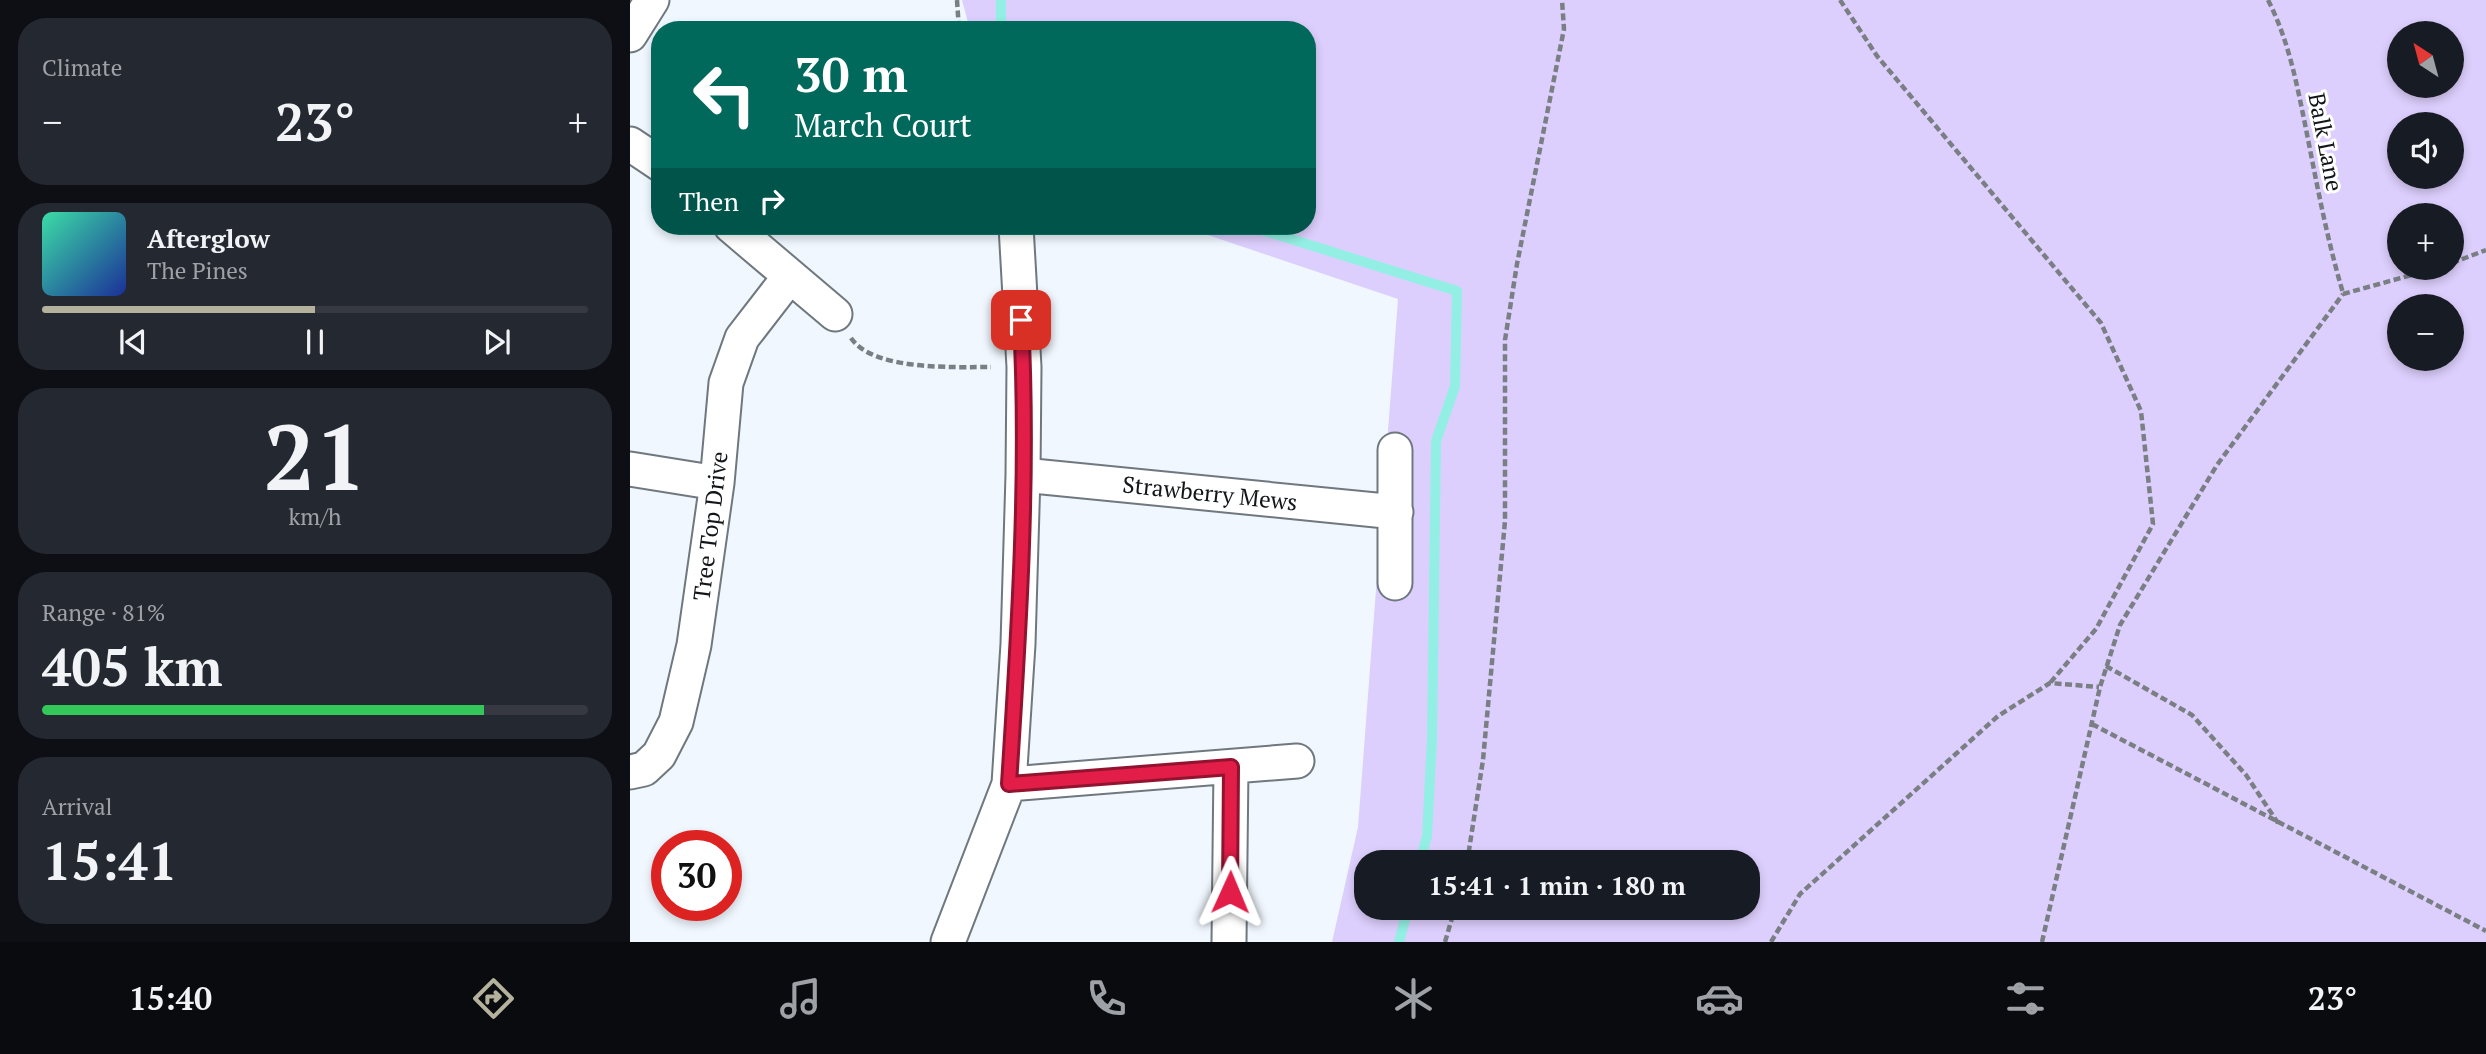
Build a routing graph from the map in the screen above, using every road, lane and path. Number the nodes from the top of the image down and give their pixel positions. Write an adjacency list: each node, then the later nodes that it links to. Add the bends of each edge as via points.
1 (652, 0): 7 (street)
2 (957, 0): 6 (path)
3 (1562, 0): 37 (path, via 1564,29 1505,340 1505,521 1483,760)
4 (1840, 0): 29 (path, via 1877,57 2101,323 2141,411 2153,524 2096,629)
5 (2268, 0): 16 (path, Balk Lane, via 2293,65 2330,251)
6 (958, 21)
7 (630, 36)
8 (630, 144): 9 (street)
9 (651, 158)
10 (742, 235): 14 (street)
11 (1017, 235): 20 (street)
12 (2486, 250): 13 (path)
13 (2464, 258)
14 (790, 276): 17 (street); 25 (street, Tree Top Drive, via 742,338 726,383)
15 (2392, 280): 16 (path)
16 (2343, 293): 28 (path, via 2211,476 2120,625)
17 (835, 314): 19 (path, via 857,347 911,367)
18 (990, 354): 19 (path)
19 (991, 367): 20 (path); 21 (path)
20 (1024, 367): 24 (street)
21 (991, 380)
22 (1395, 450): 26 (street)
23 (630, 469): 25 (street)
24 (1023, 475): 26 (street, Strawberry Mews); 35 (street)
25 (717, 483): 34 (street, Tree Top Drive, via 694,645 676,722 659,755 644,769)
26 (1396, 512): 27 (street)
27 (1395, 583)
28 (2106, 666): 30 (path); 36 (path, via 2192,715 2246,775)
29 (2050, 683): 30 (path); 43 (path, via 1998,716 1800,894)
30 (2100, 687): 31 (path)
31 (2092, 724): 36 (path); 44 (path)
32 (1297, 761): 33 (street)
33 (1231, 767): 35 (street); 41 (street)
34 (630, 772)
35 (1009, 784): 40 (street)
36 (2279, 824): 39 (path)
37 (1469, 850)
38 (1451, 920): 42 (path)
39 (2486, 932)
40 (948, 942)
41 (1229, 942)
42 (1445, 942)
43 (1771, 942)
44 (2042, 942)

